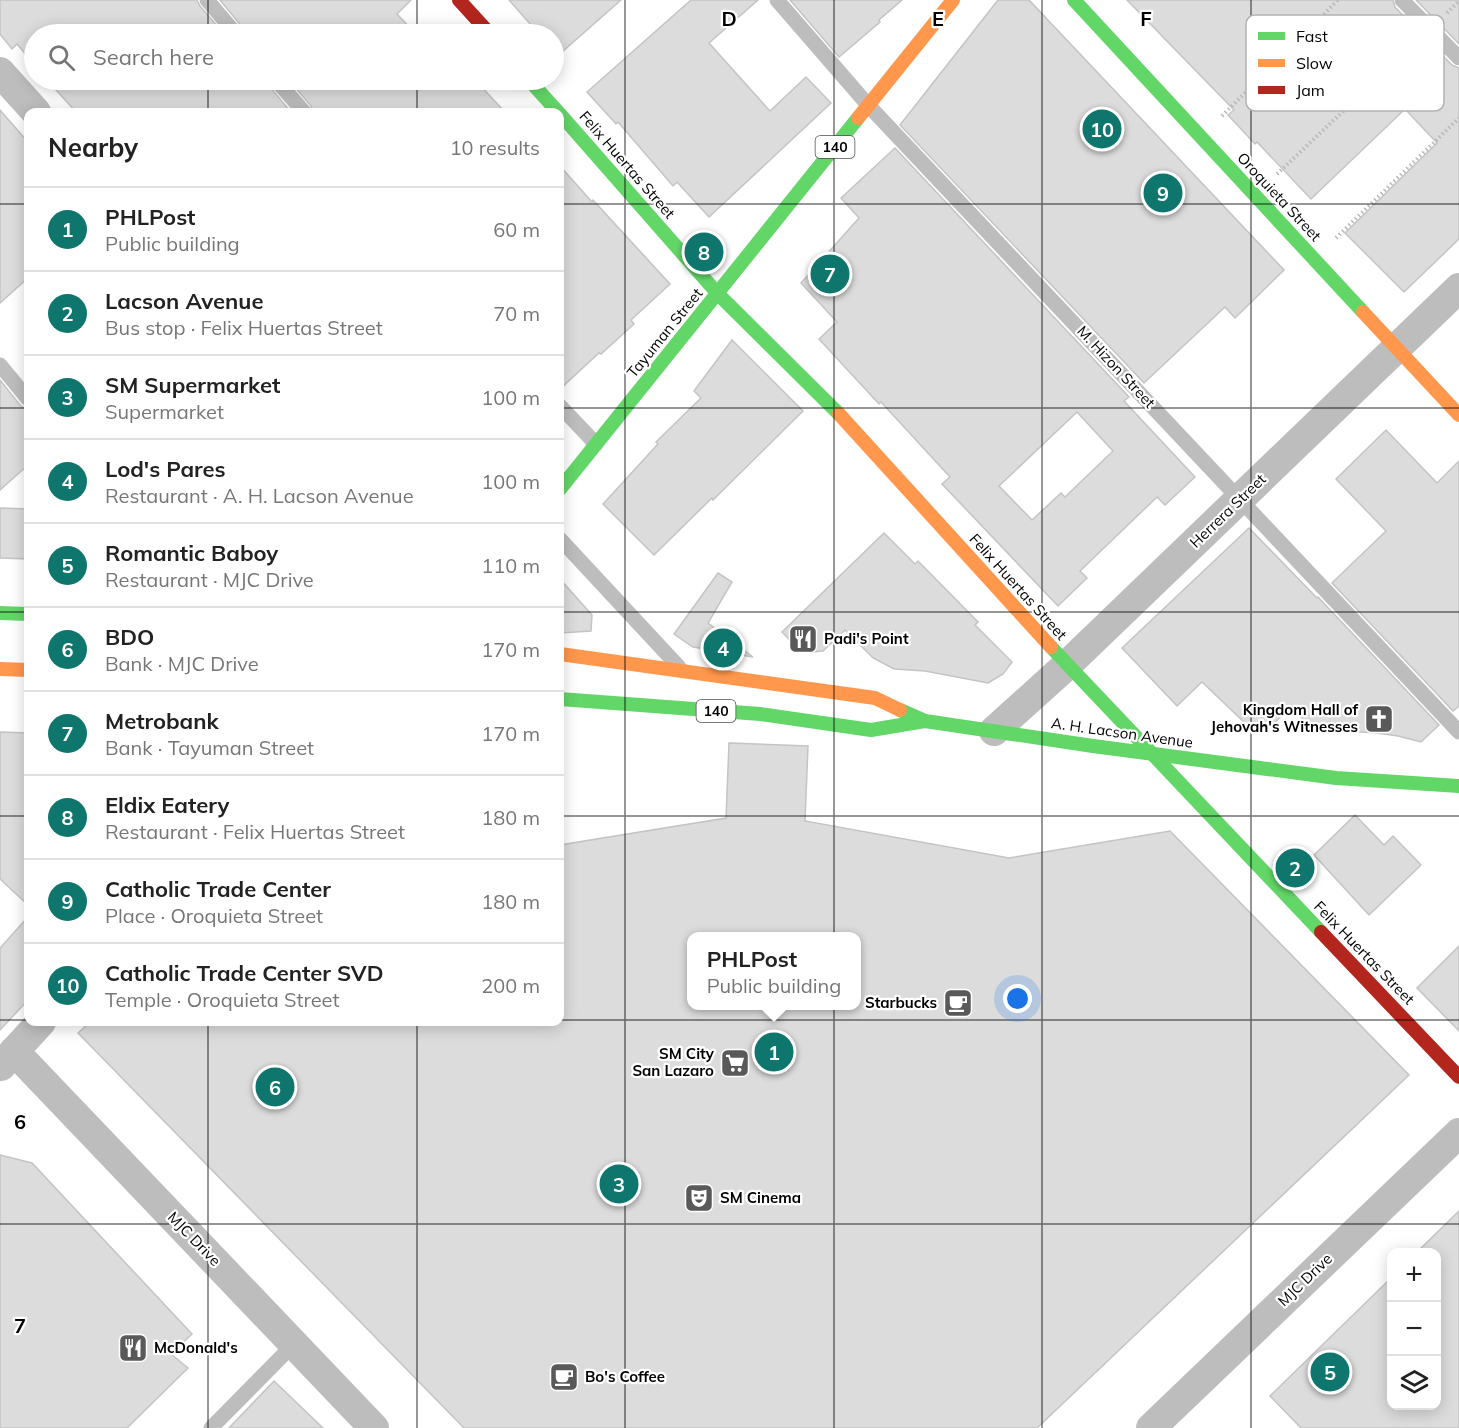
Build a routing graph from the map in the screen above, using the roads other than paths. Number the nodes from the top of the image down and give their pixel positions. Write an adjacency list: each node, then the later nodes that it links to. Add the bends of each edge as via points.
1 (207, 0): 8 (lane)
2 (459, 0): 9 (street)
3 (777, 0): 15 (lane, M. Hizon Street)
4 (953, 0): 15 (street, Tayuman Street / 140)
5 (1074, 0): 22 (street, Oroquieta Street)
6 (1402, 0): 7 (lane)
7 (1417, 15)
8 (228, 24)
9 (481, 24)
10 (1444, 42): 11 (lane)
11 (1459, 58)
12 (0, 72): 16 (street)
13 (285, 90): 17 (lane)
14 (538, 90): 18 (street, Felix Huertas Street)
15 (868, 105): 21 (street, Tayuman Street / 140); 29 (lane, M. Hizon Street)
16 (32, 108)
17 (300, 108)
18 (554, 108)
19 (564, 119): 21 (street, Felix Huertas Street)
20 (1459, 288): 22 (street, Herrera Street)
21 (718, 294): 27 (street, Tayuman Street / 140); 34 (street, Felix Huertas Street, via 834,409)
22 (1396, 348): 26 (street, Oroquieta Street); 29 (street, Herrera Street)
23 (0, 365): 24 (lane)
24 (24, 394)
25 (564, 410): 27 (lane)
26 (1459, 415)
27 (596, 444): 28 (street, Tayuman Street / 140)
28 (564, 484)
29 (1240, 499): 34 (street, Herrera Street); 41 (lane, M. Hizon Street)
30 (564, 543): 37 (lane)
31 (0, 613): 32 (street)
32 (24, 614)
33 (564, 655): 37 (street, A. H. Lacson Avenue)
34 (1067, 665): 40 (street, Herrera Street); 42 (street, Felix Huertas Street)
35 (0, 669): 36 (street)
36 (24, 670)
37 (683, 671): 39 (street, A. H. Lacson Avenue, via 875,698)
38 (564, 699): 39 (street, A. H. Lacson Avenue / 140, via 760,714 871,730)
39 (925, 722): 40 (street, A. H. Lacson Avenue / 140)
40 (994, 731): 42 (street, A. H. Lacson Avenue)
41 (1459, 732)
42 (1149, 753): 43 (street, A. H. Lacson Avenue, via 1336,778); 46 (street, Felix Huertas Street)
43 (1459, 786)
44 (38, 1026): 45 (street)
45 (7, 1059): 48 (street, MJC Drive)
46 (1459, 1077)
47 (1459, 1133): 51 (street, MJC Drive)
48 (294, 1344): 49 (lane); 50 (street, MJC Drive)
49 (211, 1428)
50 (375, 1428)
51 (1151, 1428)

